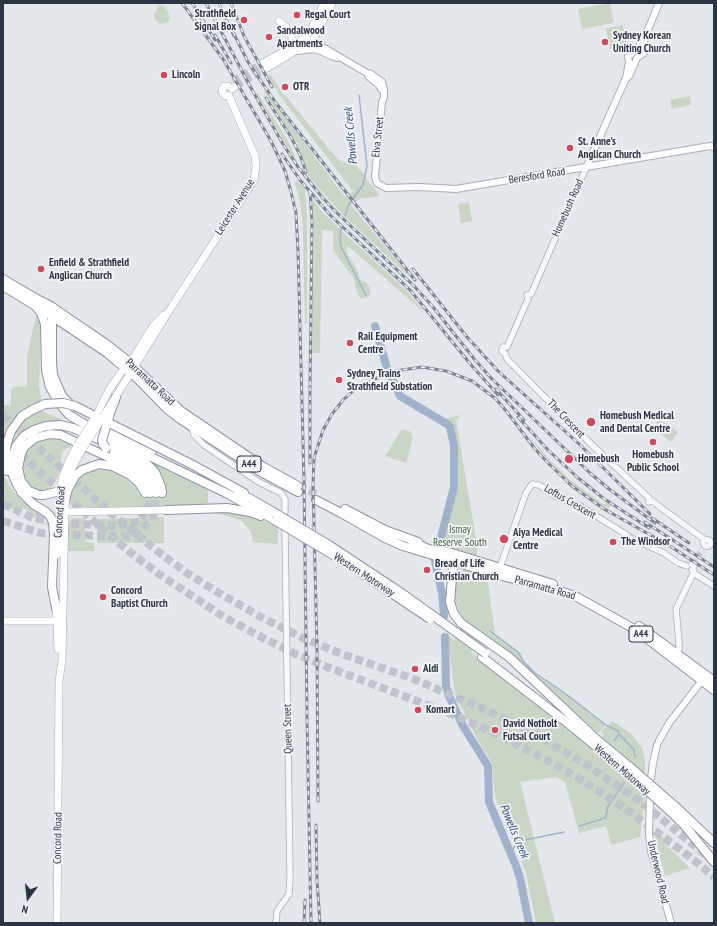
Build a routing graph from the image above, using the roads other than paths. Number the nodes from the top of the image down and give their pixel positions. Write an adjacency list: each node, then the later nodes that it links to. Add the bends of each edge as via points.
1 (324, 3): 5 (main road, via 311,30)
2 (332, 3): 6 (main road)
3 (659, 3): 16 (main road, Homebush Road, via 647,32 641,39 641,48 627,58 631,62 629,76)
4 (279, 21): 7 (main road, via 292,36 292,44)
5 (305, 36): 6 (main road); 7 (main road)
6 (313, 40): 8 (main road); 9 (main road)
7 (288, 49): 8 (main road, via 265,66)
8 (296, 51): 9 (main road, via 314,49)
9 (341, 58): 10 (main road, Elva Street)
10 (367, 73): 11 (main road, Elva Street); 14 (main road, Elva Street, via 380,87)
11 (376, 76): 12 (main road); 14 (main road, Elva Street, via 384,86)
12 (387, 80)
13 (232, 88): 23 (main road, Leicester Avenue, via 255,156 254,180 169,311 153,326)
14 (382, 102): 17 (main road, Elva Street)
15 (712, 147): 16 (main road, Beresford Road)
16 (586, 168): 17 (main road, Beresford Road, via 448,189 386,188 377,183); 22 (street, Homebush Road)
17 (375, 172)
18 (3, 279): 20 (highway, Parramatta Road / A44)
19 (3, 286): 20 (highway, Parramatta Road / A44)
20 (36, 302): 21 (highway, via 47,308); 23 (highway, Parramatta Road / A44, via 44,302 105,342); 36 (highway, Western Motorway, via 46,324 46,370 50,387 69,415)
21 (52, 316): 23 (highway, Parramatta Road / A44); 31 (highway, Western Motorway, via 52,369 62,396 71,405 148,450)
22 (506, 350): 39 (street, The Crescent, via 509,360 580,433 650,500)
23 (130, 368): 24 (main road); 25 (main road, Concord Road, via 109,390); 26 (highway, Parramatta Road / A44, via 166,408); 26 (highway, Parramatta Road / A44, via 181,411 298,489 261,472)
24 (116, 397): 25 (highway)
25 (103, 416): 27 (main road, Concord Road, bridge); 29 (highway, bridge, via 103,444 149,474 153,480)
26 (192, 426): 35 (street, via 194,435 204,445 257,481 281,493 285,498)
27 (80, 447): 28 (main road, Concord Road, via 64,473); 32 (main road, Concord Road, via 70,472)
28 (60, 491): 29 (highway, via 39,495 29,491 21,481 18,468 21,454 24,447 35,438 50,434 61,435 113,459 138,473); 34 (main road, Concord Road)
29 (153, 493): 30 (highway, via 161,486 155,472 144,461 73,428 46,426 24,436 16,446 11,470); 32 (highway, via 130,475 112,466 99,464 82,470 75,476)
30 (24, 495): 31 (highway, bridge, via 7,473 5,458 11,431 22,416 32,410 45,404 63,403 75,406 193,465); 44 (highway, via 50,516 54,525 52,583)
31 (251, 498): 36 (highway, Western Motorway)
32 (65, 499): 34 (main road, Concord Road)
33 (166, 510): 34 (main road); 36 (highway, via 227,508)
34 (65, 512): 44 (main road, Concord Road, via 56,566); 45 (main road, Concord Road)
35 (285, 512)
36 (276, 519): 37 (highway, Western Motorway, bridge); 48 (highway, Western Motorway, bridge, via 391,586)
37 (287, 529): 48 (highway, Western Motorway, bridge); 59 (street, Queen Street, via 290,878 289,894 278,911)
38 (412, 541): 40 (highway, via 450,556); 40 (highway, Parramatta Road / A44, via 316,497 385,538); 42 (highway, Parramatta Road / A44)
39 (707, 546)
40 (453, 561): 42 (highway, Parramatta Road / A44); 52 (highway, via 450,598 454,614 461,623 516,662)
41 (691, 567): 42 (street, Loftus Crescent, via 629,536 580,506 557,497 539,485 532,484 526,493); 43 (street, Loftus Crescent); 47 (street, via 676,609 679,642)
42 (499, 571): 47 (highway, Parramatta Road / A44, via 584,594 645,630); 49 (highway, Parramatta Road / A44, via 577,597 636,630)
43 (714, 586)
44 (56, 608): 45 (main road, Concord Road)
45 (59, 621): 46 (main road); 58 (main road, Concord Road, via 62,661 59,681)
46 (3, 622)
47 (677, 653): 49 (highway, Parramatta Road / A44)
48 (484, 655): 52 (highway, Western Motorway); 53 (highway, Western Motorway)
49 (704, 677): 50 (highway, Parramatta Road / A44); 51 (highway, Parramatta Road / A44); 54 (main road, via 669,723 658,743)
50 (714, 681)
51 (714, 690)
52 (592, 735): 53 (highway, Western Motorway)
53 (628, 770): 56 (highway, Western Motorway, bridge, via 676,808); 57 (highway, Western Motorway, bridge, via 685,826)
54 (651, 778)
55 (650, 796): 60 (main road, Underwood Road, via 651,851)
56 (714, 843)
57 (714, 862)
58 (57, 923)
59 (276, 923)
60 (671, 923)

